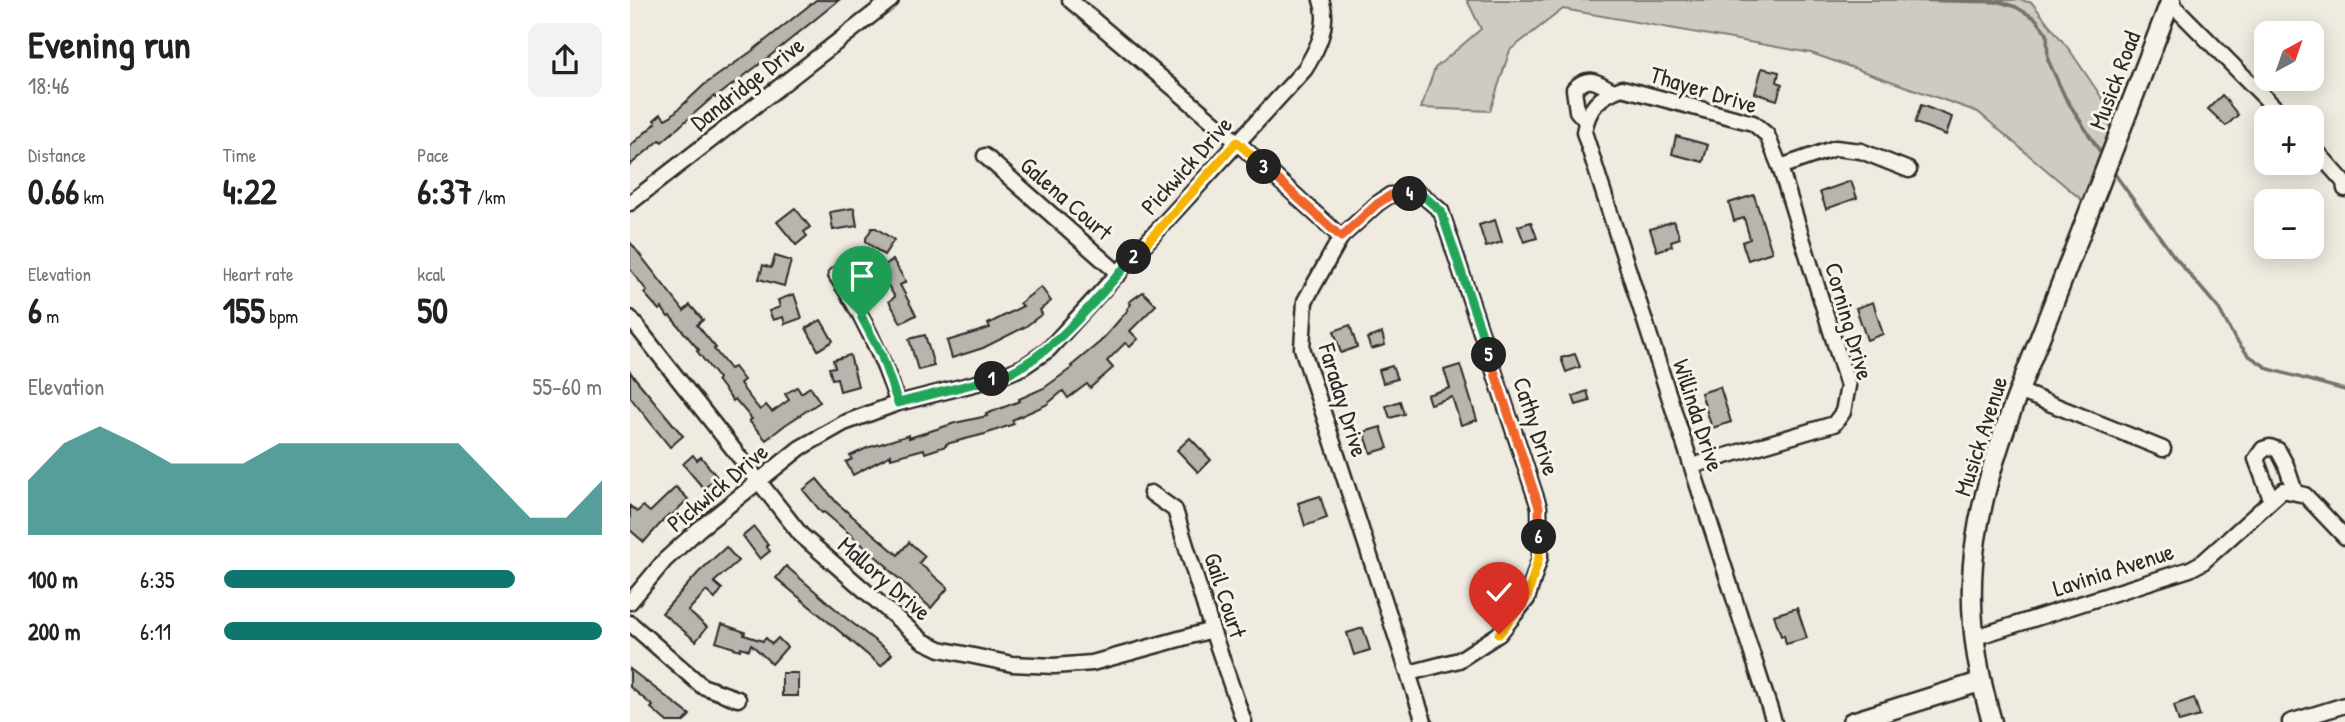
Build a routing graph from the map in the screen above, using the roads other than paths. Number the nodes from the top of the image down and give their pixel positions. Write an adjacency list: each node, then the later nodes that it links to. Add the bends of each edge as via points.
1 (891, 0): 15 (street, Dandridge Drive)
2 (1070, 0): 8 (street)
3 (1321, 0): 8 (street, Pickwick Drive, via 1326,18 1316,52)
4 (2171, 1): 6 (street); 13 (street, Musick Road)
5 (1613, 91): 7 (street, Thayer Drive, via 1595,103); 7 (street, Willinda Drive, via 1589,80 1574,89 1577,111); 11 (street, Thayer Drive, via 1622,88 1753,123 1767,135)
6 (2272, 105)
7 (1586, 121): 23 (street, Willinda Drive, via 1584,132)
8 (1237, 142): 16 (street); 17 (street, Pickwick Drive)
9 (985, 156): 17 (street, Galena Court)
10 (2324, 159): 14 (street, via 2344,181)
11 (1780, 167): 12 (street, via 1835,148 1861,151); 23 (street, Corning Drive, via 1849,386 1843,412 1834,424)
12 (1909, 170)
13 (2103, 177): 20 (street, Musick Avenue)
14 (2345, 189)
15 (630, 202)
16 (1341, 237): 33 (street, Faraday Drive, via 1305,301 1302,348); 33 (street, Cathy Drive, via 1391,195 1421,194 1441,211 1539,507 1539,557 1527,598 1499,634 1459,660)
17 (1119, 274): 21 (street, Pickwick Drive, via 1048,349 1023,367)
18 (836, 275): 21 (street, via 881,354)
19 (630, 318): 24 (street, Mallory Drive)
20 (2020, 391): 22 (street); 32 (street, Musick Avenue, via 1979,520 1972,579)
21 (898, 403): 24 (street, Pickwick Drive, via 800,448)
22 (2163, 449)
23 (1692, 466): 39 (street, Willinda Drive)
24 (757, 481): 29 (street, Pickwick Drive, via 665,560); 31 (street, Mallory Drive, via 801,535 923,641 940,649 1012,664 1054,666 1092,663)
25 (2289, 491): 27 (street, Lavinia Avenue); 27 (street, via 2286,465 2278,450 2263,449 2256,459); 28 (street, via 2305,495)
26 (1150, 493): 31 (street, Gail Court, via 1175,510)
27 (2271, 499): 32 (street, Lavinia Avenue, via 2190,569)
28 (2345, 537)
29 (630, 602)
30 (630, 623): 35 (street, via 702,686)
31 (1212, 630): 37 (street, Gail Court)
32 (1973, 638): 34 (street, Musick Avenue)
33 (1409, 673): 38 (street, Faraday Drive)
34 (1980, 682): 40 (street); 41 (street, Musick Avenue)
35 (738, 699)
36 (2345, 705): 42 (street)
37 (1244, 722)
38 (1424, 722)
39 (1774, 722)
40 (1852, 722)
41 (1992, 722)
42 (2290, 722)

